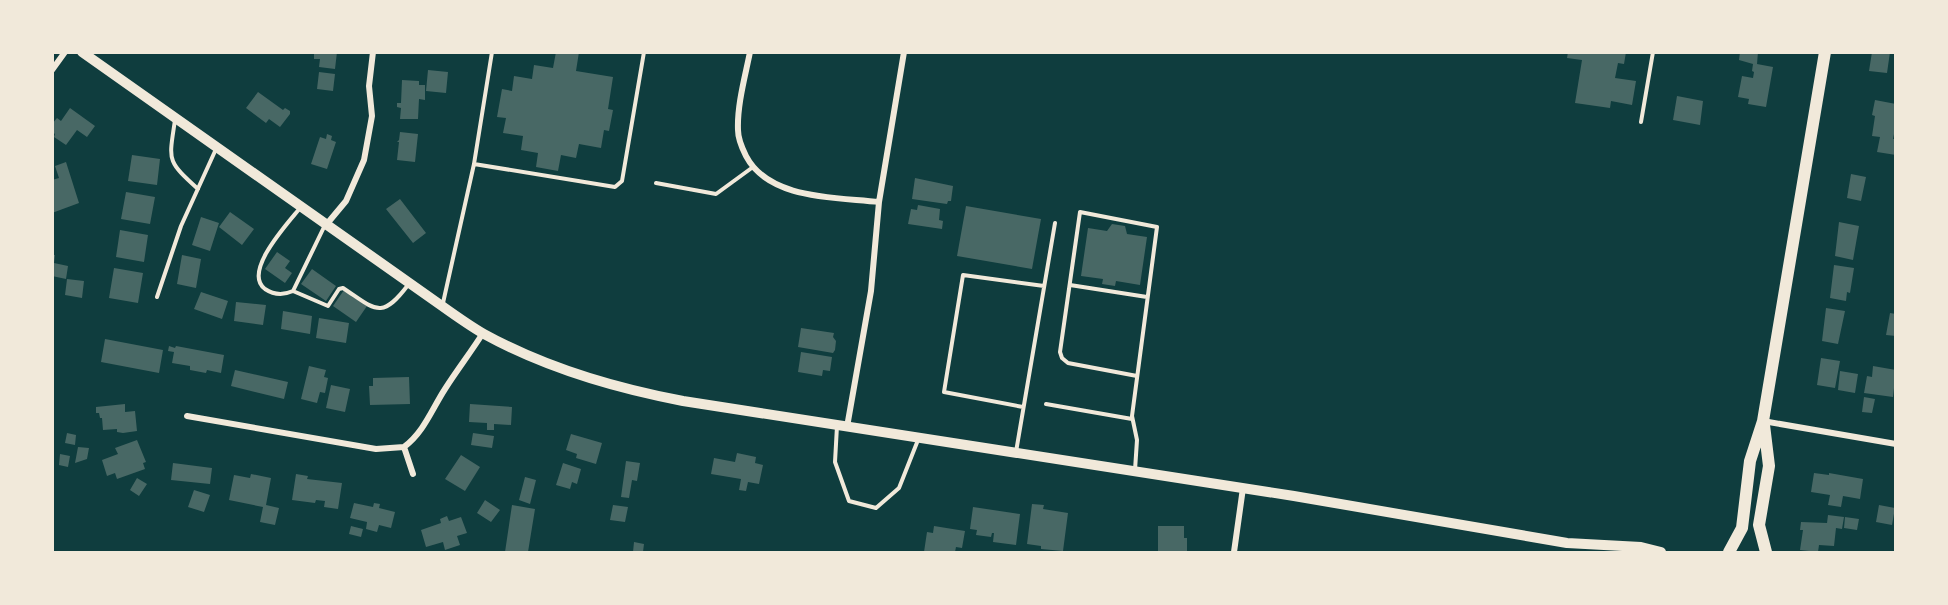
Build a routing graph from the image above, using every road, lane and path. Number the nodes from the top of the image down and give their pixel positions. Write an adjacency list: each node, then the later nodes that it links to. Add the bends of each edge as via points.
1 (65, 52): 10 (street)
2 (82, 52): 11 (main road)
3 (373, 52): 21 (street, via 368,146 346,201)
4 (492, 52): 14 (lane)
5 (644, 52): 14 (lane, via 620,185)
6 (750, 52): 15 (street, via 738,132)
7 (904, 52): 18 (street)
8 (1653, 52): 12 (lane)
9 (1825, 52): 35 (main road)
10 (52, 70)
11 (175, 119): 13 (main road); 17 (lane, via 170,154 174,165)
12 (1641, 122)
13 (217, 148): 17 (lane); 19 (main road)
14 (474, 164): 28 (lane)
15 (753, 167): 16 (lane, via 716,194); 18 (street, via 763,178 794,192)
16 (656, 183)
17 (198, 189): 26 (lane)
18 (879, 202): 36 (street, via 871,291)
19 (300, 207): 21 (main road); 25 (lane, via 261,262 258,278 270,292)
20 (1055, 222): 24 (lane)
21 (326, 225): 22 (main road); 25 (lane)
22 (410, 284): 25 (lane, via 383,309 375,309 343,288 328,306); 28 (main road)
23 (1070, 285): 27 (lane); 27 (lane, via 1080,212 1157,227); 30 (lane, via 1062,358 1068,363)
24 (1044, 286): 32 (lane); 32 (lane, via 963,275 944,392)
25 (293, 291)
26 (157, 297)
27 (1147, 297): 30 (lane)
28 (442, 306): 29 (main road)
29 (483, 333): 36 (main road, via 618,388); 39 (street, via 424,426)
30 (1137, 376): 34 (lane)
31 (1046, 404): 34 (lane)
32 (1023, 407): 40 (lane)
33 (187, 416): 39 (street, via 376,449)
34 (1132, 419): 41 (lane, via 1137,440)
35 (1763, 421): 38 (street); 48 (main road, via 1750,461 1742,528); 49 (main road, via 1768,466 1759,525)
36 (842, 426): 37 (main road); 37 (lane, via 836,462 849,501 876,508 899,488)
37 (920, 437): 40 (main road)
38 (1896, 444)
39 (404, 447): 42 (street)
40 (1016, 452): 41 (main road)
41 (1135, 471): 43 (main road)
42 (413, 474)
43 (1243, 488): 44 (main road); 45 (street)
44 (1567, 543): 46 (main road); 47 (main road, via 1641,547)
45 (1234, 552)
46 (1599, 552)
47 (1661, 552)
48 (1729, 552)
49 (1766, 552)

